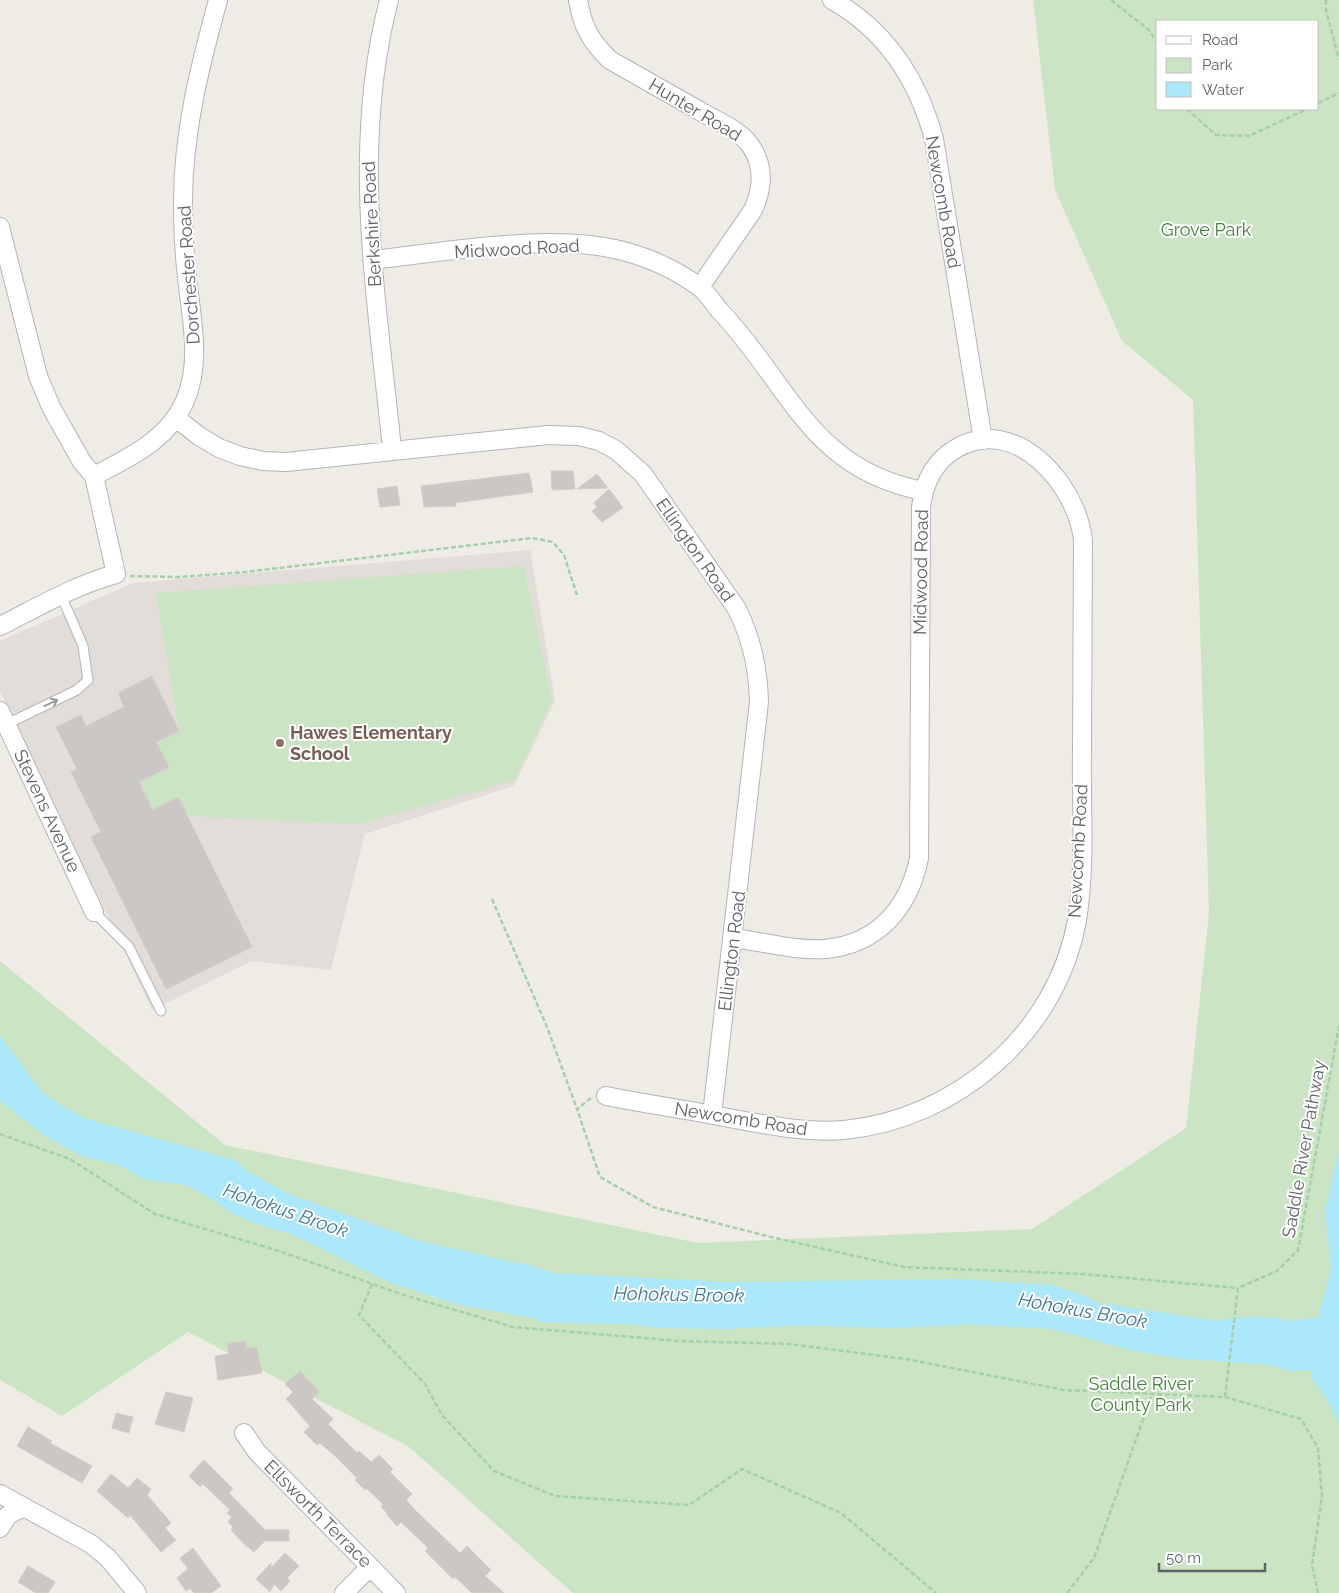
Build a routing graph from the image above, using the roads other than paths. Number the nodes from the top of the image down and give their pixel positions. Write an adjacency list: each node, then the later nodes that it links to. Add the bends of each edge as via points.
1 (218, 0): 8 (street, Dorchester Road, via 200,68 186,153 183,244 194,362 192,381)
2 (389, 0): 6 (street, Berkshire Road, via 368,114 367,177)
3 (578, 0): 7 (street, Hunter Road, via 587,34 610,60 739,134 756,155 761,168 759,197)
4 (832, 0): 9 (street, Newcomb Road, via 866,23 886,43 904,65 927,112)
5 (0, 227): 11 (street, via 38,376 51,407 82,462)
6 (372, 260): 7 (street, Midwood Road, via 542,244 600,246 653,262); 10 (street, Berkshire Road)
7 (700, 287): 12 (street, Midwood Road, via 740,332 822,441 862,470 883,480)
8 (176, 418): 10 (street, Ellington Road, via 219,448 263,461 286,462); 11 (street, Dorchester Road, via 145,448)
9 (982, 440): 12 (street, Newcomb Road, via 949,452 937,464); 20 (street, Newcomb Road, via 1009,442 1045,465 1070,496 1082,534 1081,863 1077,918 1062,970 1050,995 1016,1043 973,1082 926,1109 870,1126 816,1131)
10 (392, 450): 17 (street, Ellington Road, via 560,434 599,442 616,450 643,474 736,609 755,654 759,702)
11 (94, 476): 13 (street, via 116,574)
12 (923, 491): 17 (street, Midwood Road, via 919,858 908,895 875,932 841,946 809,948)
13 (61, 595): 14 (street); 15 (lane, one-way to 13, via 77,690 88,680 83,646)
14 (0, 626)
15 (3, 717): 16 (street, Stevens Avenue)
16 (94, 912): 18 (lane, via 130,947)
17 (734, 938): 20 (street, Ellington Road)
18 (160, 1011)
19 (606, 1096): 20 (street, Newcomb Road)
20 (712, 1115)
21 (244, 1433): 25 (street, Ellsworth Terrace, via 256,1452)
22 (0, 1494): 23 (street)
23 (24, 1507): 24 (street, via 8,1516); 26 (street, via 91,1544 113,1563)
24 (0, 1528)
25 (370, 1567): 27 (street); 28 (street, Ellsworth Terrace)
26 (137, 1593)
27 (344, 1593)
28 (396, 1593)

